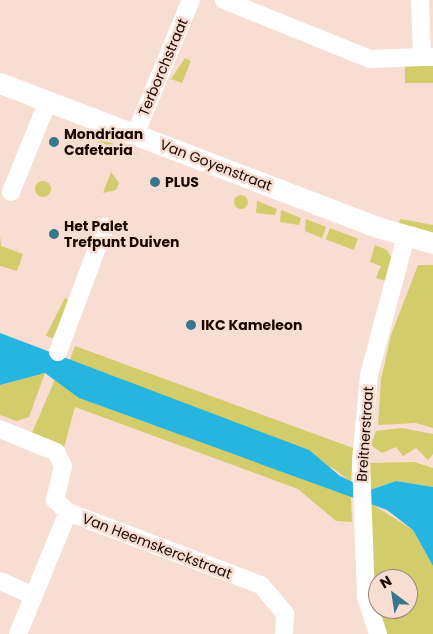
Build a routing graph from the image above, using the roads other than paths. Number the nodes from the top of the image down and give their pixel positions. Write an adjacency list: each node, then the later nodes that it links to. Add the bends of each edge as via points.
1 (191, 0): 7 (street, Terborchstraat)
2 (224, 0): 4 (street, via 370,59)
3 (420, 0): 4 (street)
4 (427, 57)
5 (0, 83): 6 (street, Van Goyenstraat)
6 (48, 101): 7 (street, Van Goyenstraat); 8 (street)
7 (135, 134): 10 (street, Van Goyenstraat)
8 (11, 192)
9 (105, 227): 12 (street)
10 (406, 236): 11 (street, Van Goyenstraat); 19 (street, Breitnerstraat, via 369,375 360,472 366,597)
11 (433, 243)
12 (58, 352)
13 (0, 430): 14 (street, via 56,452 64,466 54,500)
14 (68, 512): 16 (street, Van Heemskerckstraat); 18 (street, Van Heemskerckstraat, via 261,586 285,614)
15 (0, 581): 16 (street)
16 (32, 595): 17 (street, Van Heemskerckstraat)
17 (18, 634)
18 (284, 634)
19 (378, 634)

